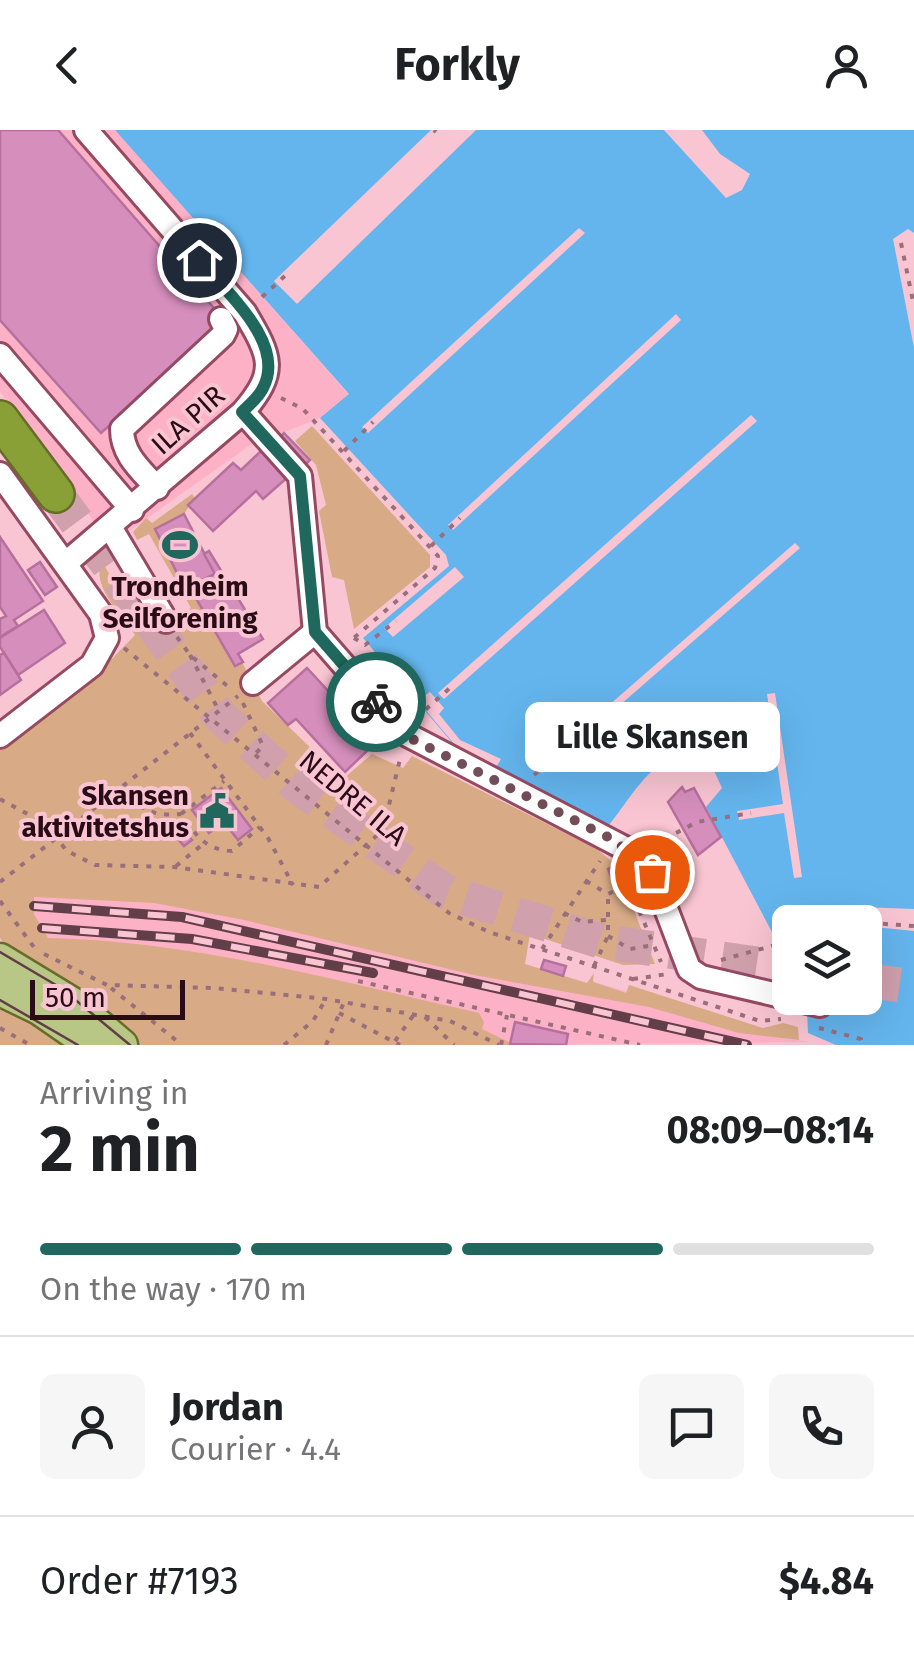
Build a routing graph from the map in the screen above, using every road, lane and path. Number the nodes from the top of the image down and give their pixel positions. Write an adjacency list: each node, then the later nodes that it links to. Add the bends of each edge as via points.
1 (86, 130): 8 (street, ILA PIR, via 244,312 264,345 269,368)
2 (902, 244): 5 (path)
3 (288, 273): 4 (path)
4 (260, 298)
5 (914, 306)
6 (221, 319): 14 (street, via 223,335 122,429 129,457)
7 (0, 356): 16 (street)
8 (263, 389): 9 (street, ILA PIR); 12 (path, via 303,409)
9 (242, 412): 14 (street, ILA PIR); 23 (street, via 300,476)
10 (0, 419): 15 (highway)
11 (373, 422): 12 (path)
12 (344, 451): 19 (path)
13 (0, 474): 20 (street)
14 (157, 488): 16 (street, ILA PIR)
15 (56, 494)
16 (132, 510): 18 (street, ILA PIR)
17 (460, 518): 19 (path)
18 (110, 527): 20 (street, ILA PIR); 21 (street)
19 (431, 546): 25 (path, via 436,568)
20 (66, 562): 24 (street, via 101,614)
21 (166, 621): 27 (path)
22 (396, 621): 25 (path, via 366,645)
23 (315, 632): 26 (street); 28 (street)
24 (107, 638): 33 (path, NEDRE ILA); 35 (street, via 92,665)
25 (354, 638): 26 (path)
26 (335, 654): 36 (street)
27 (190, 655): 31 (path); 37 (path, via 239,695 263,746)
28 (253, 684)
29 (451, 687): 32 (path)
30 (232, 700): 31 (path)
31 (219, 711): 33 (path)
32 (420, 714)
33 (210, 718): 34 (path); 37 (path, NEDRE ILA)
34 (190, 734): 40 (path); 41 (path)
35 (0, 736)
36 (406, 736): 48 (street); 49 (path, via 383,830)
37 (255, 754): 49 (path, NEDRE ILA)
38 (554, 758): 39 (path)
39 (532, 777)
40 (224, 781): 44 (path); 45 (path)
41 (122, 787): 44 (path, via 143,810); 46 (path)
42 (0, 799): 46 (path, via 44,822)
43 (751, 812): 50 (path, via 697,822)
44 (181, 814): 47 (path)
45 (260, 827): 47 (path, via 232,851); 54 (path)
46 (56, 838): 51 (path, via 95,864); 53 (path)
47 (203, 844): 51 (path)
48 (610, 846): 50 (street); 52 (path); 55 (path)
49 (364, 848): 54 (path, via 318,887); 64 (path, NEDRE ILA, via 449,913)
50 (636, 854): 71 (street, via 652,872 689,968)
51 (174, 867): 54 (path)
52 (586, 881): 56 (path); 58 (path)
53 (0, 882)
54 (293, 885)
55 (628, 885): 56 (path); 63 (path)
56 (608, 894): 59 (path)
57 (0, 901): 69 (path, via 34,950)
58 (564, 913): 59 (path, via 582,922); 64 (path)
59 (606, 920): 62 (path)
60 (882, 924): 61 (path)
61 (914, 926)
62 (608, 936): 63 (path, via 630,949); 66 (path)
63 (654, 945): 67 (path)
64 (542, 950): 66 (path, NEDRE ILA)
65 (0, 959): 83 (main road, via 74,1004)
66 (593, 967): 77 (path, NEDRE ILA, via 760,1022)
67 (667, 975)
68 (358, 980): 76 (path)
69 (106, 985): 72 (path); 84 (path)
70 (0, 990): 82 (main road)
71 (772, 995)
72 (326, 999): 73 (path); 85 (path, via 314,1021)
73 (344, 1002): 74 (path); 75 (path)
74 (339, 1013): 80 (path); 86 (path)
75 (418, 1013): 80 (path); 87 (path); 88 (path)
76 (508, 1014): 88 (path); 89 (path)
77 (771, 1019)
78 (0, 1028): 81 (path)
79 (836, 1032): 90 (path, via 861,1039)
80 (397, 1044)
81 (30, 1045)
82 (92, 1045)
83 (122, 1045)
84 (182, 1045)
85 (284, 1045)
86 (326, 1045)
87 (454, 1045)
88 (500, 1045)
89 (640, 1045)
90 (860, 1045)

